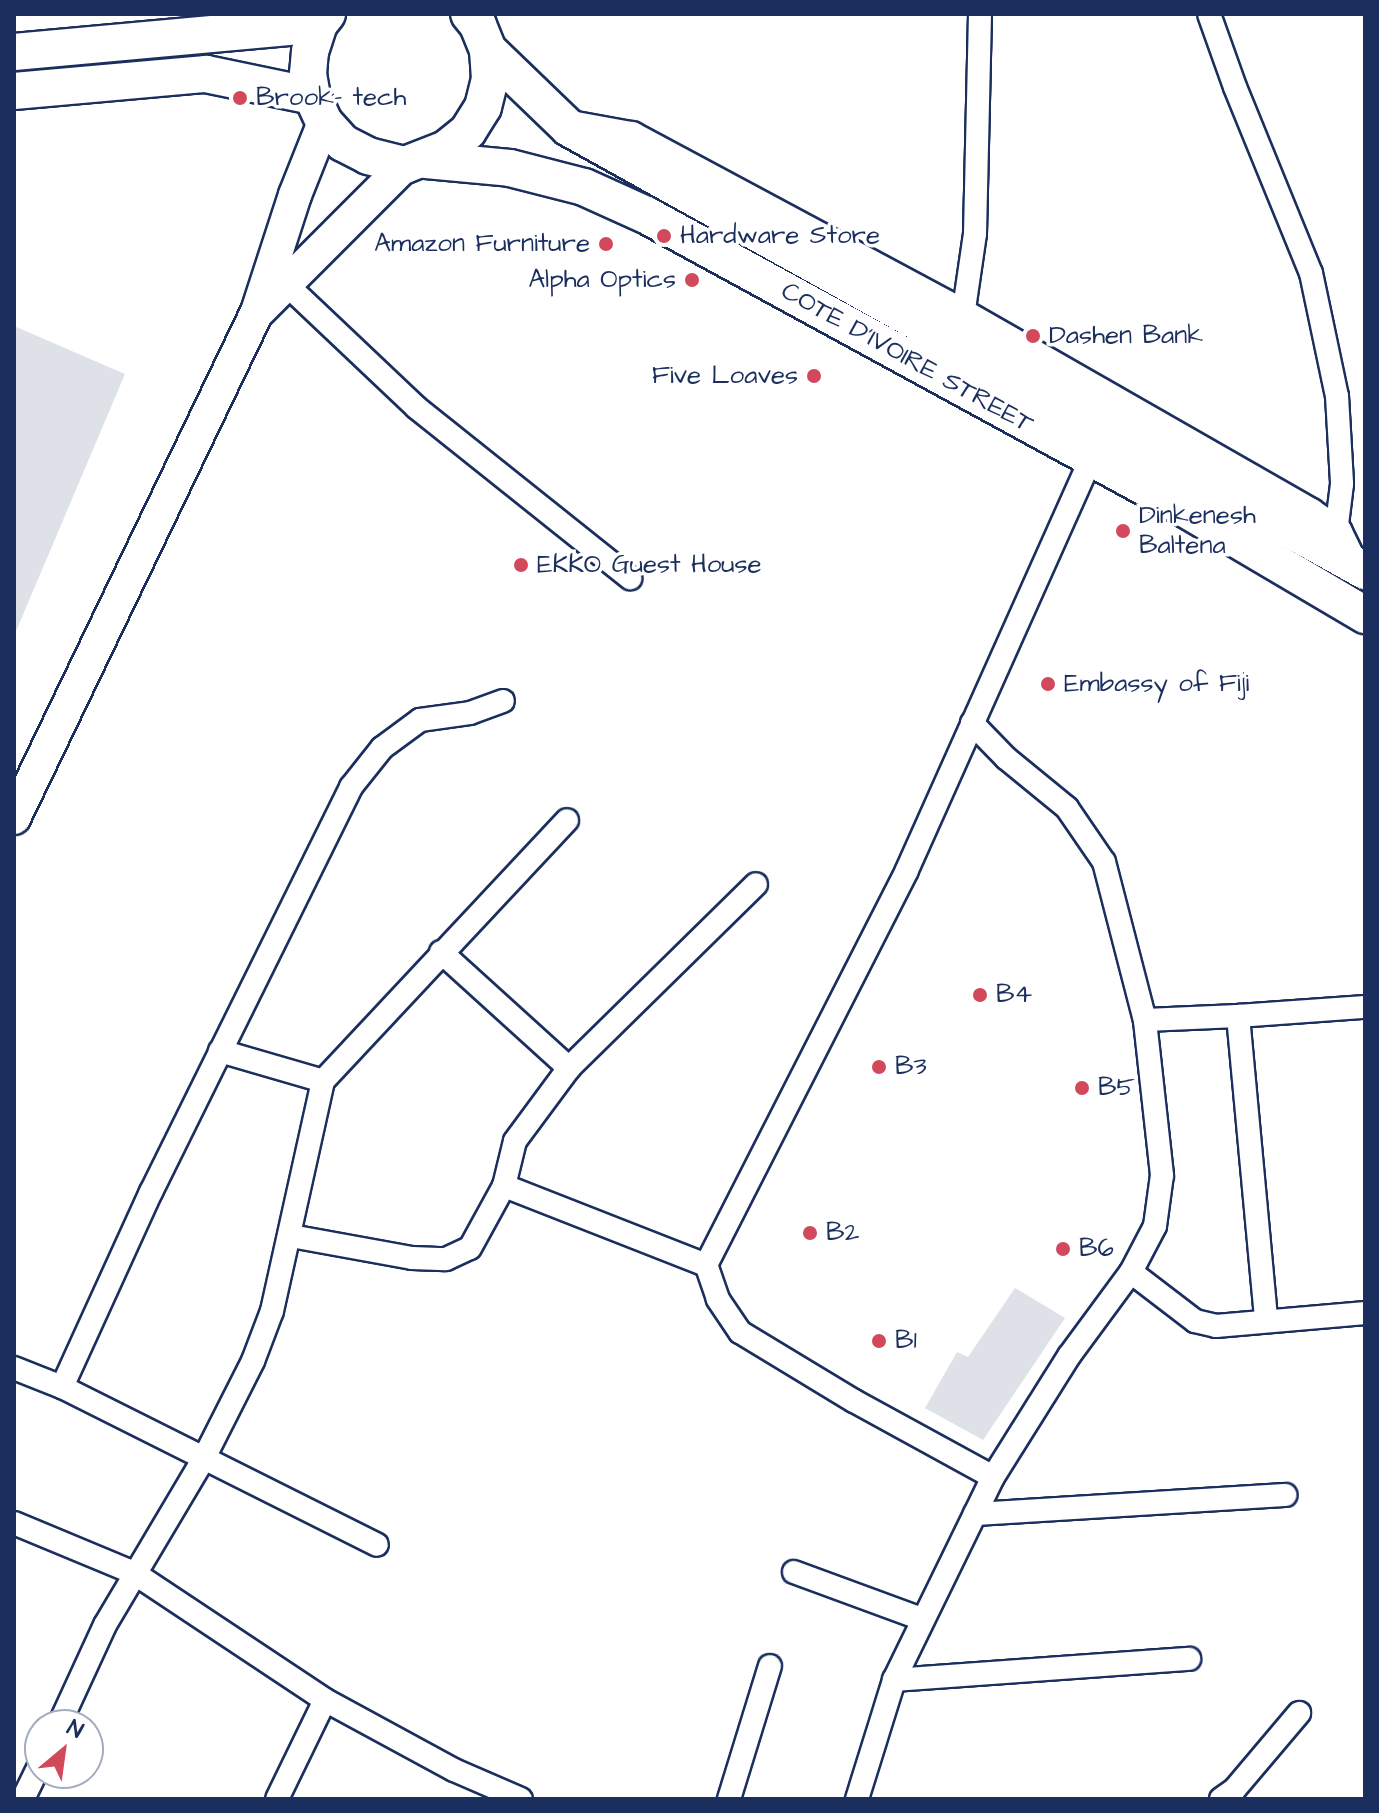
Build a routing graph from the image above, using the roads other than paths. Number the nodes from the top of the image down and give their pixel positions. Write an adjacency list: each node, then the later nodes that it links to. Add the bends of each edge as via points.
1 (980, 14): 12 (street, via 975,234)
2 (1209, 14): 14 (street, via 1311,273 1337,396)
3 (323, 19): 5 (main road); 7 (main road, via 310,51 308,74)
4 (479, 26): 8 (main road, COTE D'IVOIRE STREET); 9 (main road, via 490,79 483,107 468,131)
5 (14, 52)
6 (14, 91): 7 (main road, via 206,74)
7 (318, 109): 9 (main road, COTE D'IVOIRE STREET, via 343,143 368,156); 11 (main road)
8 (569, 128): 12 (main road, via 631,138); 14 (main road, COTE D'IVOIRE STREET)
9 (416, 162): 10 (main road); 13 (main road, COTE D'IVOIRE STREET, via 510,168 584,187)
10 (286, 284): 11 (main road); 15 (street, via 417,408)
11 (257, 312): 19 (main road)
12 (963, 316): 14 (main road, via 1254,480)
13 (1091, 458): 16 (main road, COTE D'IVOIRE STREET); 18 (street)
14 (1350, 555)
15 (630, 578)
16 (1365, 615)
17 (503, 701): 26 (street, via 470,713 420,720 382,748 351,787)
18 (972, 723): 25 (street, via 1067,808 1104,862); 31 (street, via 907,870)
19 (14, 818)
20 (567, 820): 22 (street)
21 (756, 884): 27 (street)
22 (441, 952): 27 (street); 28 (street)
23 (1365, 1007): 24 (street)
24 (1238, 1016): 25 (street); 34 (street)
25 (1145, 1020): 32 (street, via 1162,1175 1155,1226)
26 (220, 1051): 28 (street); 36 (street)
27 (569, 1068): 29 (street, via 515,1141)
28 (323, 1081): 30 (street)
29 (504, 1186): 30 (street, via 470,1248 446,1259 412,1258); 31 (street)
30 (291, 1236): 37 (street, via 258,1348)
31 (706, 1265): 38 (street, via 718,1299 740,1332)
32 (1131, 1272): 34 (street, via 1195,1321 1216,1326); 38 (street, via 1069,1356)
33 (1365, 1313): 34 (street)
34 (1266, 1319)
35 (14, 1368): 36 (street)
36 (62, 1387): 37 (street)
37 (204, 1458): 42 (street); 44 (street)
38 (993, 1477): 40 (street)
39 (1285, 1495): 40 (street)
40 (975, 1514): 45 (street)
41 (14, 1523): 44 (street)
42 (377, 1545)
43 (794, 1572): 45 (street)
44 (134, 1573): 49 (street); 50 (street)
45 (922, 1619): 48 (street)
46 (1189, 1659): 48 (street)
47 (770, 1666): 54 (street)
48 (894, 1680): 55 (street)
49 (325, 1700): 52 (street); 53 (street, via 454,1770)
50 (66, 1709)
51 (1299, 1713): 56 (street)
52 (277, 1799)
53 (521, 1799)
54 (729, 1799)
55 (857, 1799)
56 (1221, 1799)

